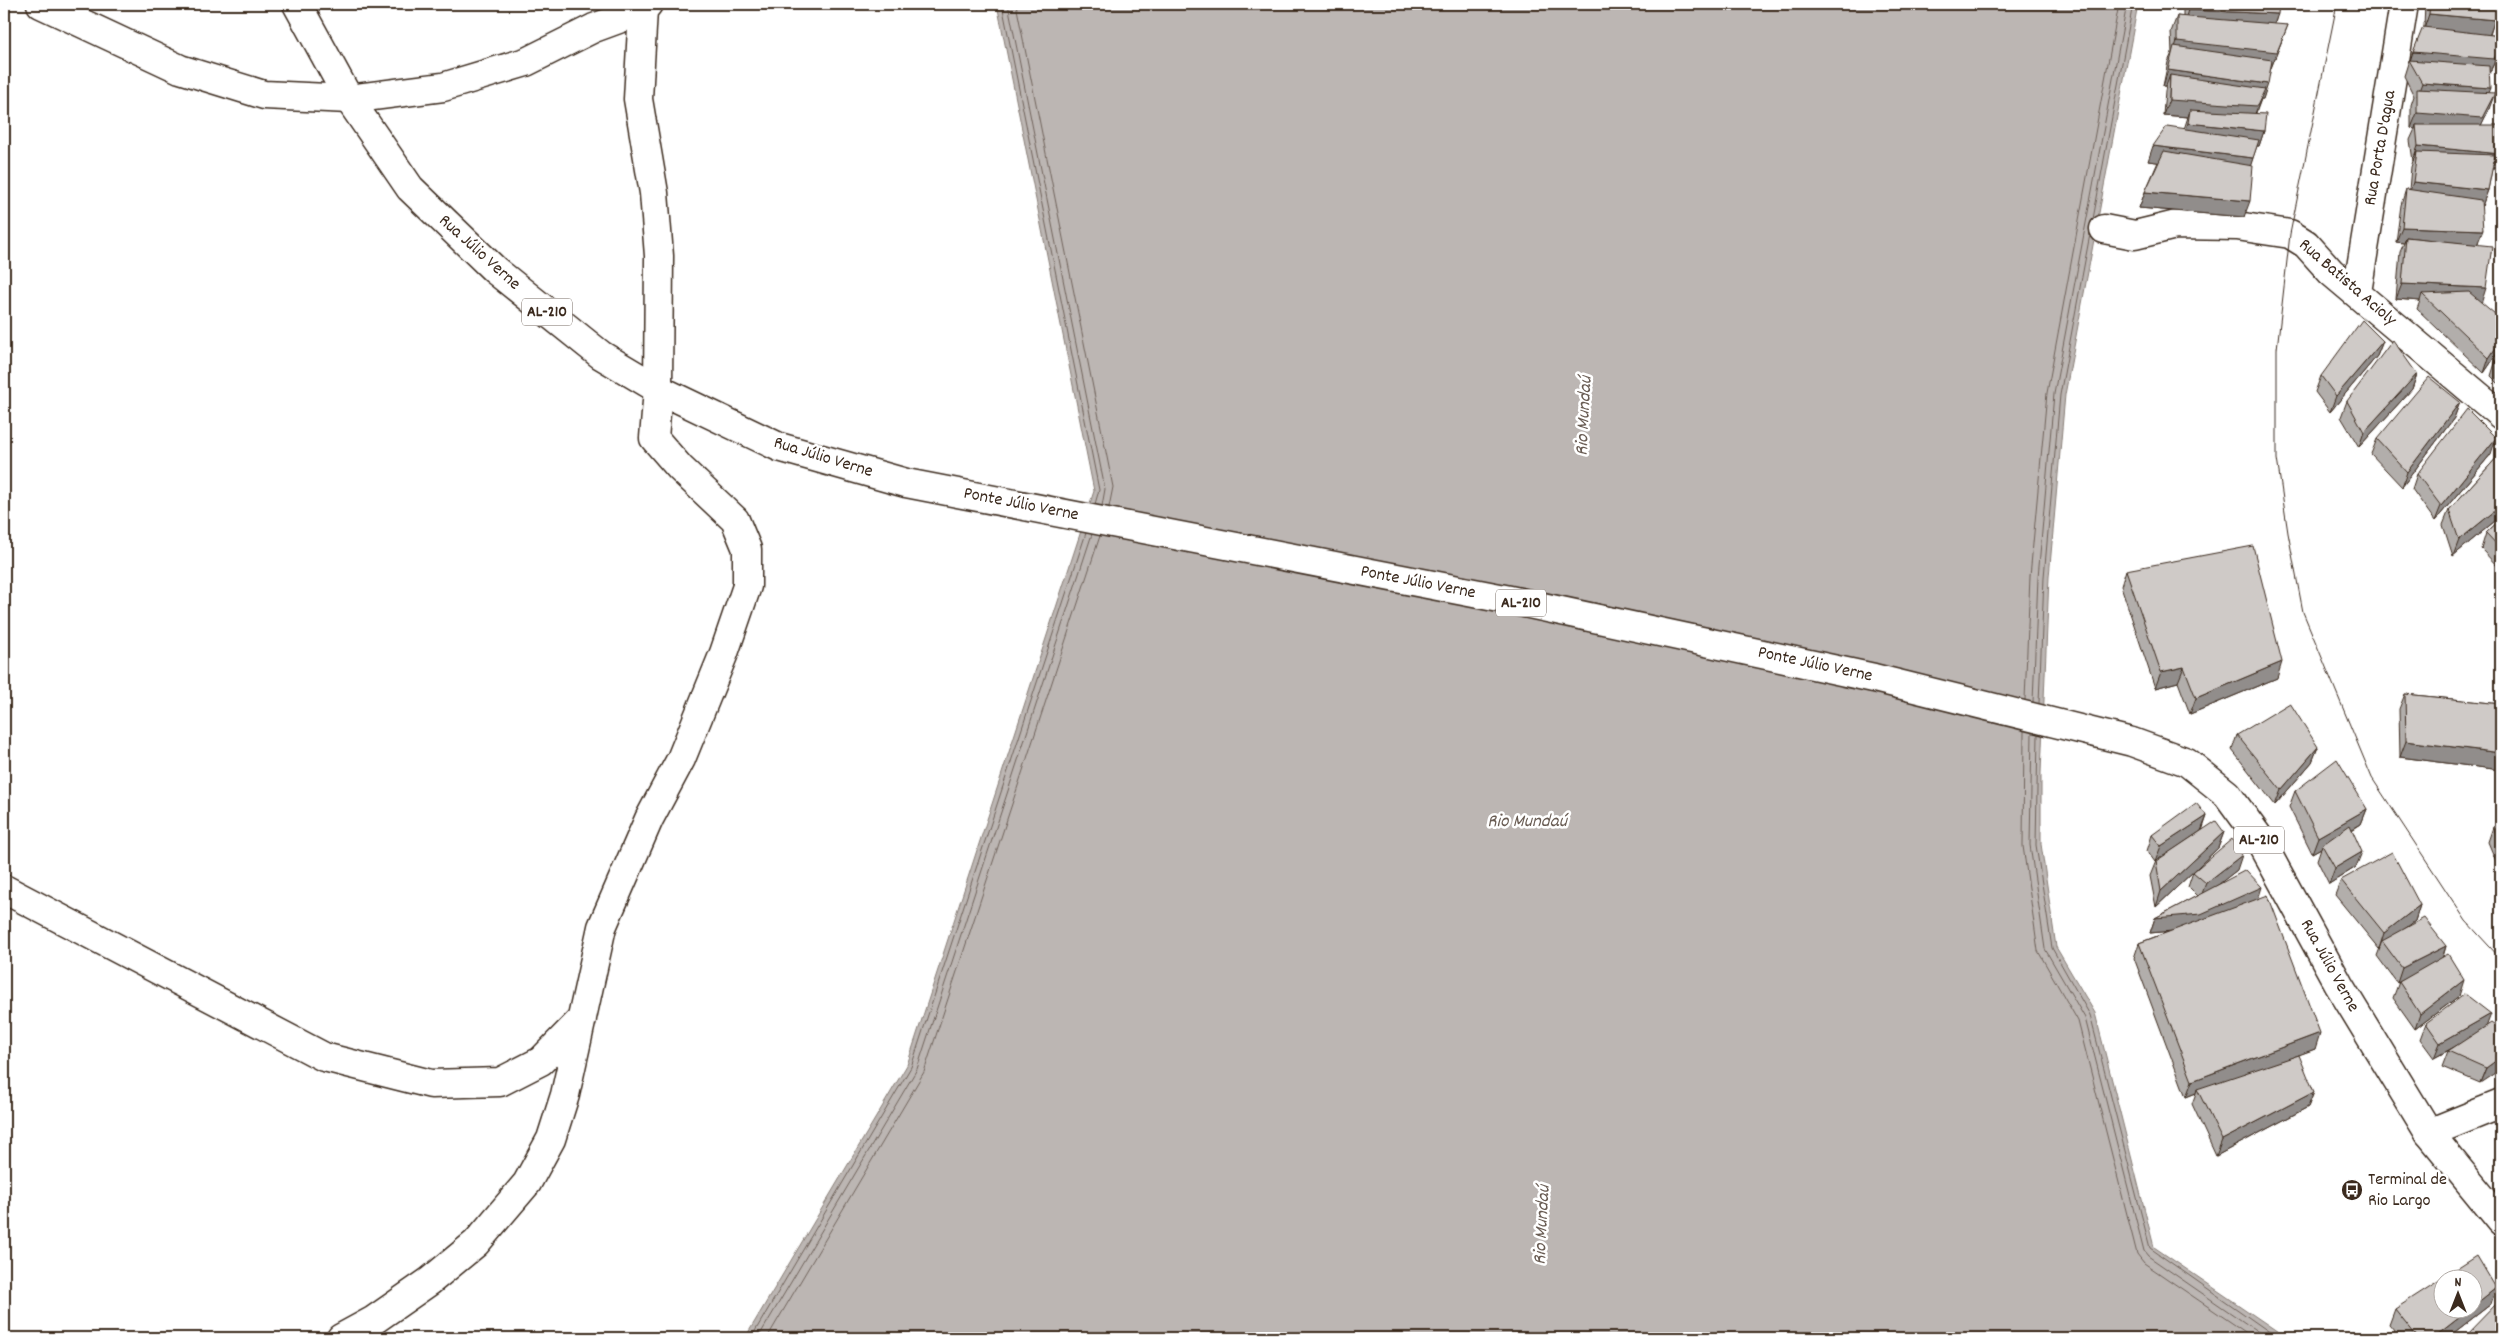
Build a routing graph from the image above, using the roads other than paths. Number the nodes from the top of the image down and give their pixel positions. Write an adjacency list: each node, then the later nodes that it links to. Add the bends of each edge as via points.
1 (41, 4): 5 (street, via 180,69 264,95)
2 (297, 4): 5 (street, Rua Júlio Verne / AL-210)
3 (2404, 4): 7 (street, Rua Porta D'agua)
4 (645, 7): 5 (street, via 526,62 443,87); 8 (street, via 638,99 654,193 659,256)
5 (348, 98): 8 (street, Rua Júlio Verne / AL-210, via 410,188 495,270 601,355)
6 (2104, 229): 7 (street, Rua Batista Acioly, via 2135,235 2176,225 2237,226 2290,234 2306,244 2331,272)
7 (2357, 292): 9 (street, Rua Batista Acioly)
8 (658, 389): 10 (street, Rua Júlio Verne / AL-210, via 779,447); 13 (street, via 654,438 680,468 735,520 747,549 747,586 681,759 649,819 602,927)
9 (2501, 415)
10 (906, 483): 11 (street, Ponte Júlio Verne / AL-210, via 1529,604 1874,678)
11 (2132, 742): 15 (street, Rua Júlio Verne / AL-210, via 2187,762 2227,794 2257,835 2339,985)
12 (4, 890): 13 (street, via 324,1057 431,1084 500,1082 541,1061)
13 (582, 1020): 17 (street, via 551,1139 527,1183 476,1243 430,1281 374,1320)
14 (2501, 1104): 15 (street)
15 (2429, 1134): 16 (street, Rua Júlio Verne / AL-210)
16 (2501, 1221)
17 (341, 1338)

